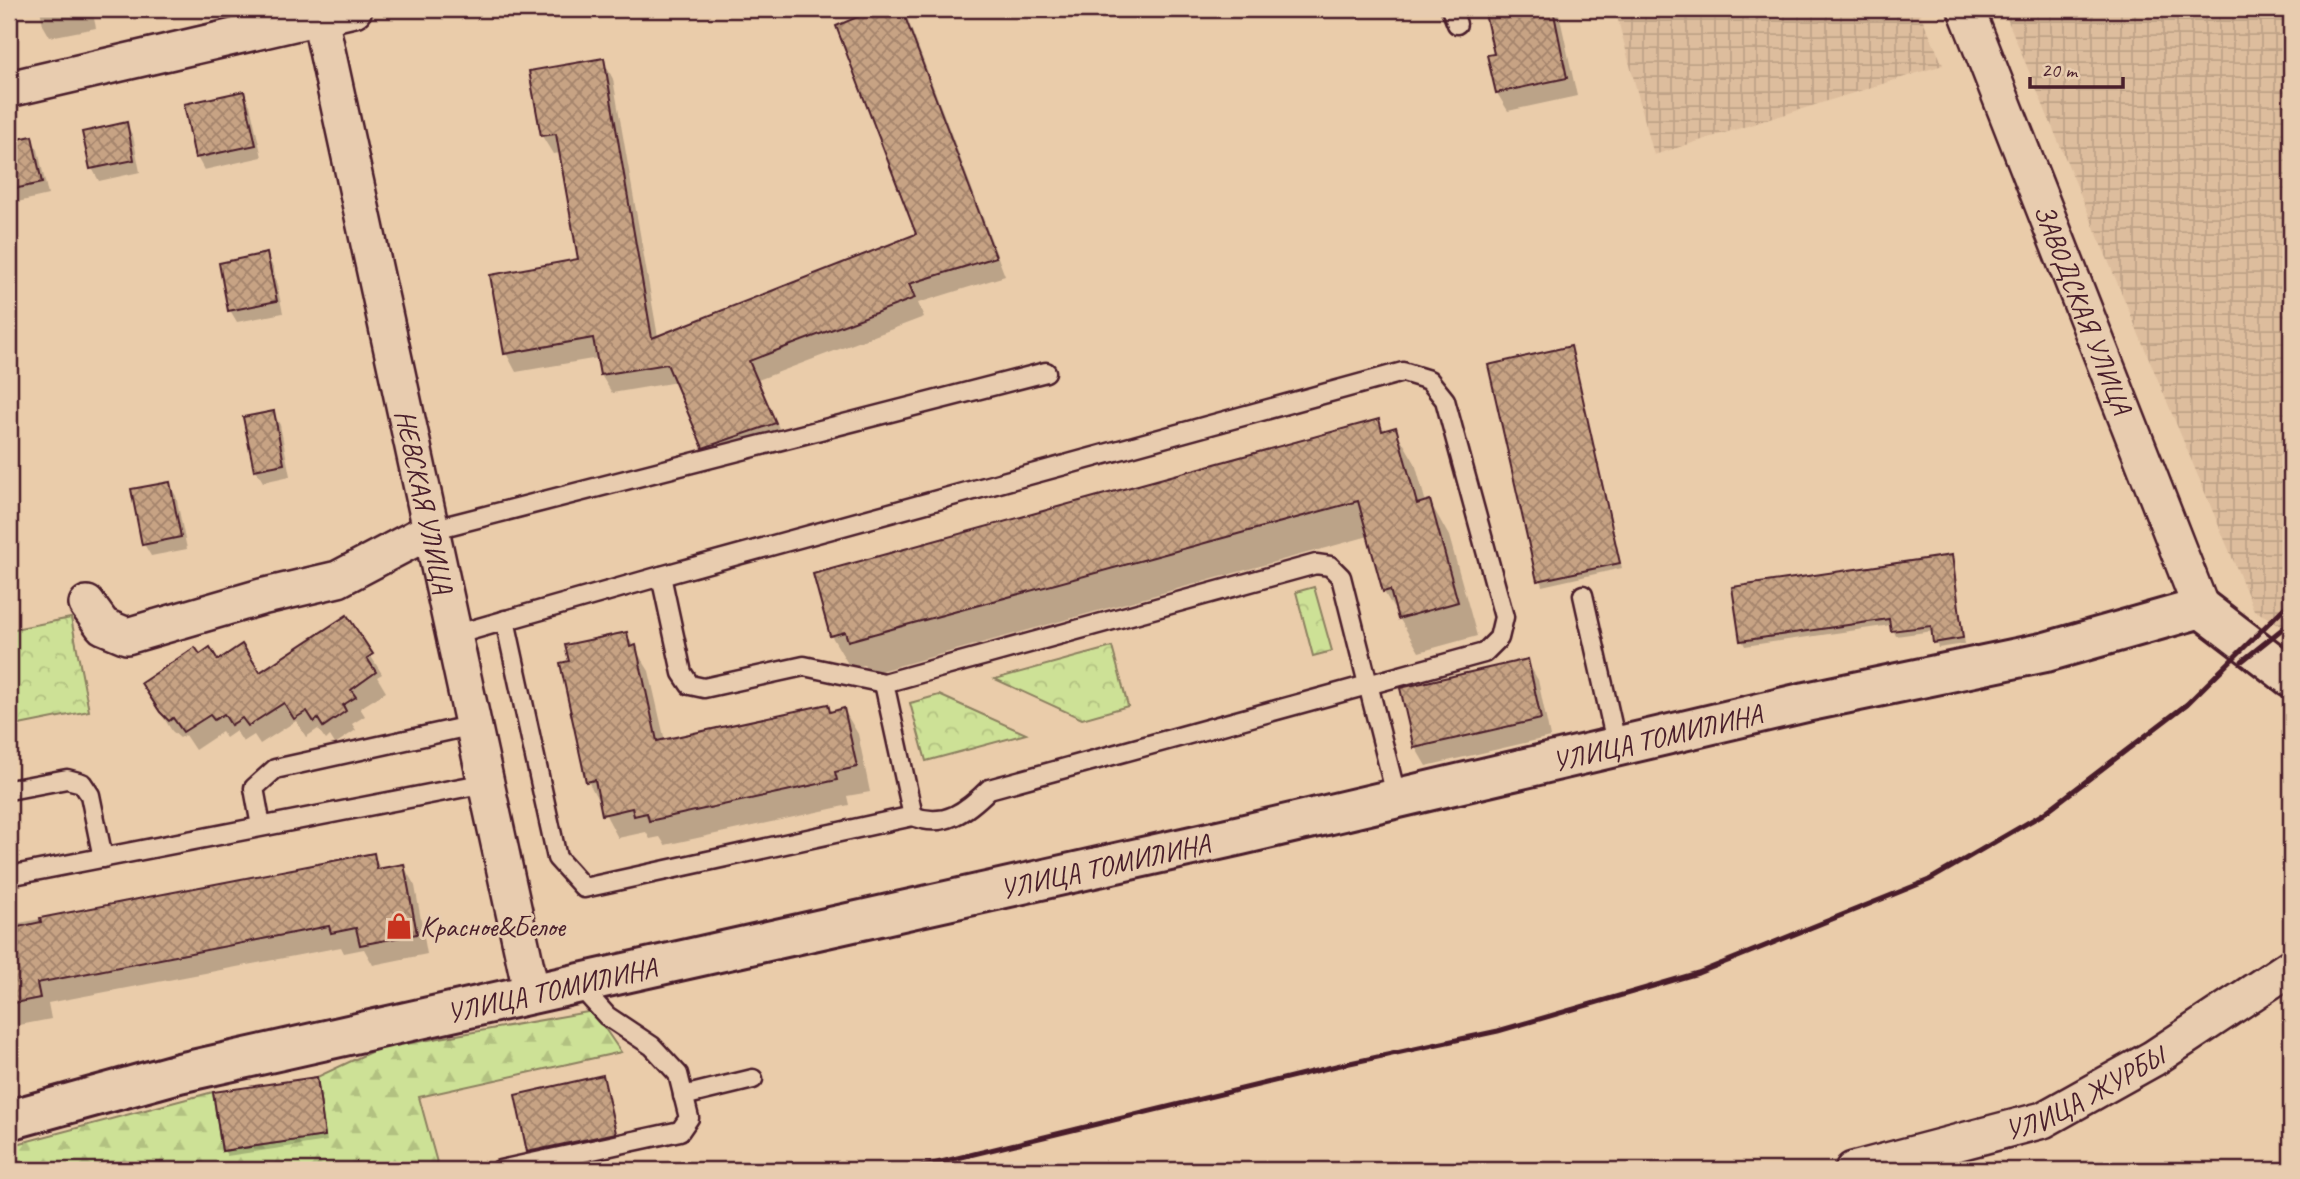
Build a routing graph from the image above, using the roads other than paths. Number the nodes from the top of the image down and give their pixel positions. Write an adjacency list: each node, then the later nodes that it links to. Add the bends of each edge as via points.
1 (354, 9): 3 (street)
2 (1966, 9): 10 (street, ЗАВОДСКАЯ УЛИЦА)
3 (319, 13): 4 (street); 6 (street, НЕВСКАЯ УЛИЦА)
4 (9, 89)
5 (1046, 372): 6 (lane)
6 (431, 530): 9 (street, via 338,579 127,636 103,625); 12 (street, НЕВСКАЯ УЛИЦА)
7 (660, 576): 11 (lane); 14 (lane, via 682,673 690,685 704,688 804,666); 15 (lane, via 1403,372 1429,380 1445,400 1504,617 1499,638 1484,653)
8 (1583, 595): 17 (lane)
9 (87, 604)
10 (2202, 608): 13 (street); 17 (street, УЛИЦА ТОМИЛИНА, via 2046,652)
11 (505, 620): 12 (lane); 21 (lane, via 556,858 584,888)
12 (454, 635): 16 (street, НЕВСКАЯ УЛИЦА)
13 (2291, 677)
14 (884, 682): 15 (lane, via 1316,564 1330,566 1341,577); 21 (lane)
15 (1370, 684): 20 (lane); 21 (lane, via 989,789 965,813 926,822)
16 (474, 725): 18 (street, НЕВСКАЯ УЛИЦА); 22 (lane, via 275,769 254,788)
17 (1617, 747): 20 (street, УЛИЦА ТОМИЛИНА)
18 (486, 783): 22 (lane); 27 (street, НЕВСКАЯ УЛИЦА)
19 (9, 790): 23 (lane, via 67,779 82,783 90,795)
20 (1398, 799): 26 (street, УЛИЦА ТОМИЛИНА)
21 (913, 816)
22 (261, 826): 23 (lane)
23 (103, 858): 24 (lane)
24 (9, 876)
25 (2291, 967): 32 (street, УЛИЦА ЖУРБЫ, via 2154,1058 2043,1120)
26 (579, 985): 27 (street, УЛИЦА ТОМИЛИНА); 29 (lane, via 607,1016 652,1046 678,1074)
27 (532, 995): 30 (street, УЛИЦА ТОМИЛИНА, via 178,1073)
28 (753, 1079): 29 (lane)
29 (683, 1096): 31 (lane, via 689,1118 680,1131)
30 (9, 1120)
31 (500, 1170)
32 (1853, 1170)

